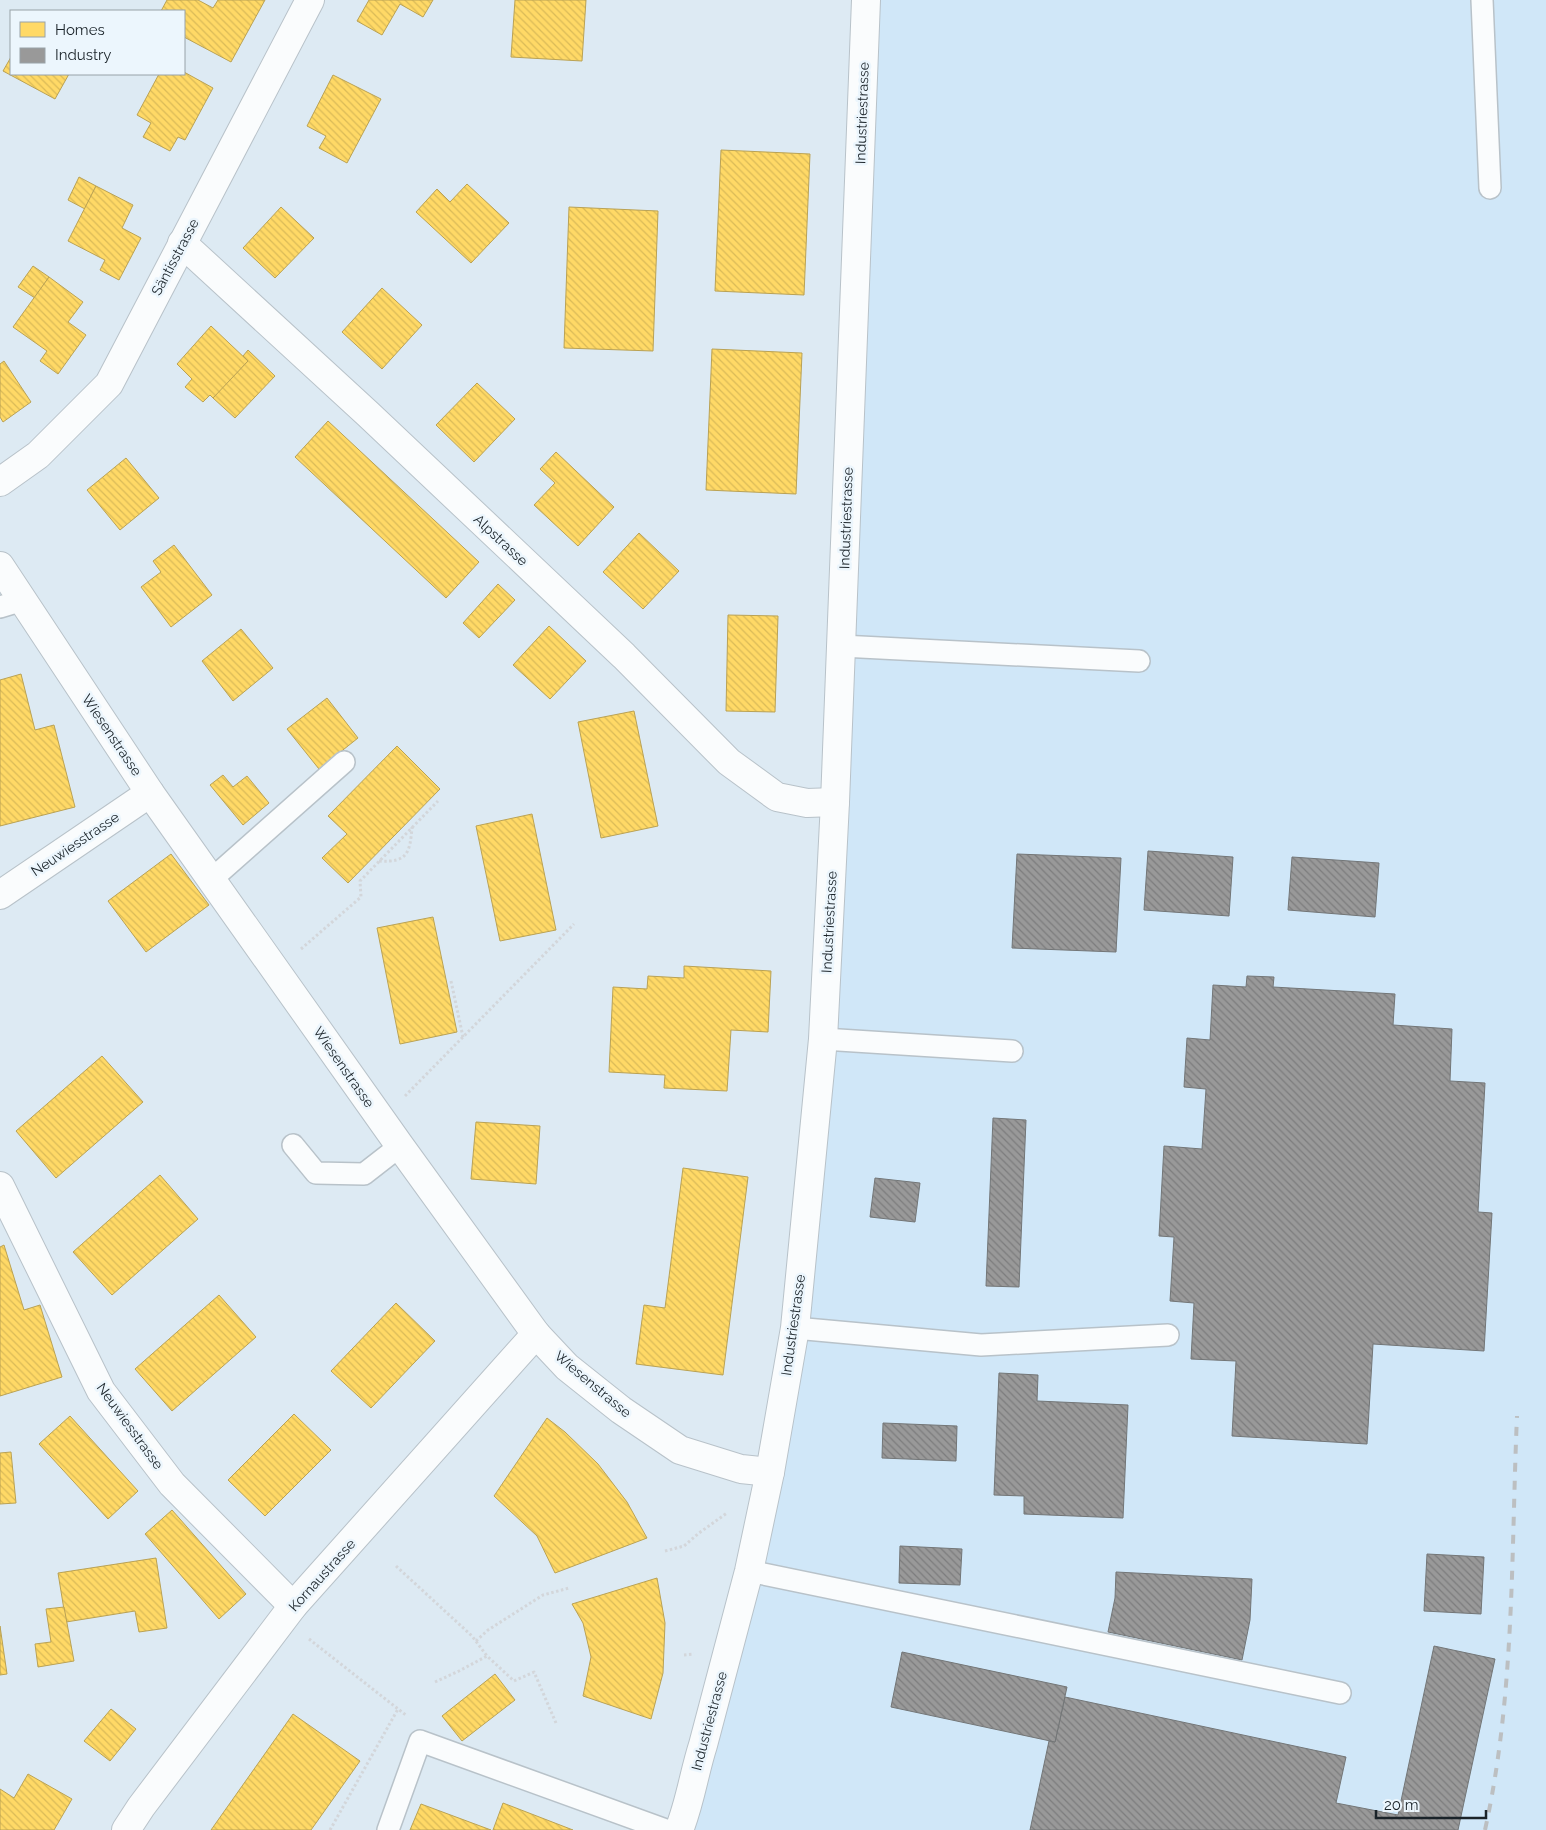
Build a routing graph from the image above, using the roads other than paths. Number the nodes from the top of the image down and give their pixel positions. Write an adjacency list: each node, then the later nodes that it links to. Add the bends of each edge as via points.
1 (310, 0): 5 (street, Säntisstrasse)
2 (866, 0): 9 (street, Industriestrasse)
3 (1482, 0): 4 (lane)
4 (1490, 188)
5 (182, 243): 6 (street, Säntisstrasse, via 109,384 38,455); 13 (street, Alpstrasse, via 624,656 730,762 778,797 807,803)
6 (0, 482)
7 (0, 566): 8 (street, Wiesenstrasse)
8 (11, 604): 12 (street, Wiesenstrasse)
9 (841, 646): 10 (lane); 13 (street, Industriestrasse)
10 (1139, 661)
11 (344, 762): 14 (lane)
12 (150, 793): 14 (street, Wiesenstrasse); 15 (street, Neuwiesstrasse)
13 (836, 802): 16 (street, Industriestrasse)
14 (212, 879): 19 (street, Wiesenstrasse)
15 (0, 895)
16 (823, 1039): 17 (lane); 21 (street, Industriestrasse)
17 (1012, 1051)
18 (293, 1145): 19 (lane, via 316,1173 364,1174)
19 (400, 1146): 22 (street, Wiesenstrasse)
20 (0, 1186): 26 (street, Neuwiesstrasse, via 101,1391 172,1484)
21 (795, 1328): 23 (lane, via 981,1345); 24 (street, Industriestrasse)
22 (536, 1334): 24 (street, Wiesenstrasse, via 567,1366 613,1404 680,1450 741,1469); 26 (street, Kornaustrasse)
23 (1168, 1335)
24 (770, 1472): 25 (street, Industriestrasse)
25 (749, 1570): 27 (lane); 31 (street, Industriestrasse)
26 (289, 1612): 28 (street, Kornaustrasse)
27 (1340, 1693)
28 (126, 1830)
29 (388, 1830): 30 (lane, via 420,1741)
30 (666, 1830)
31 (679, 1830)

